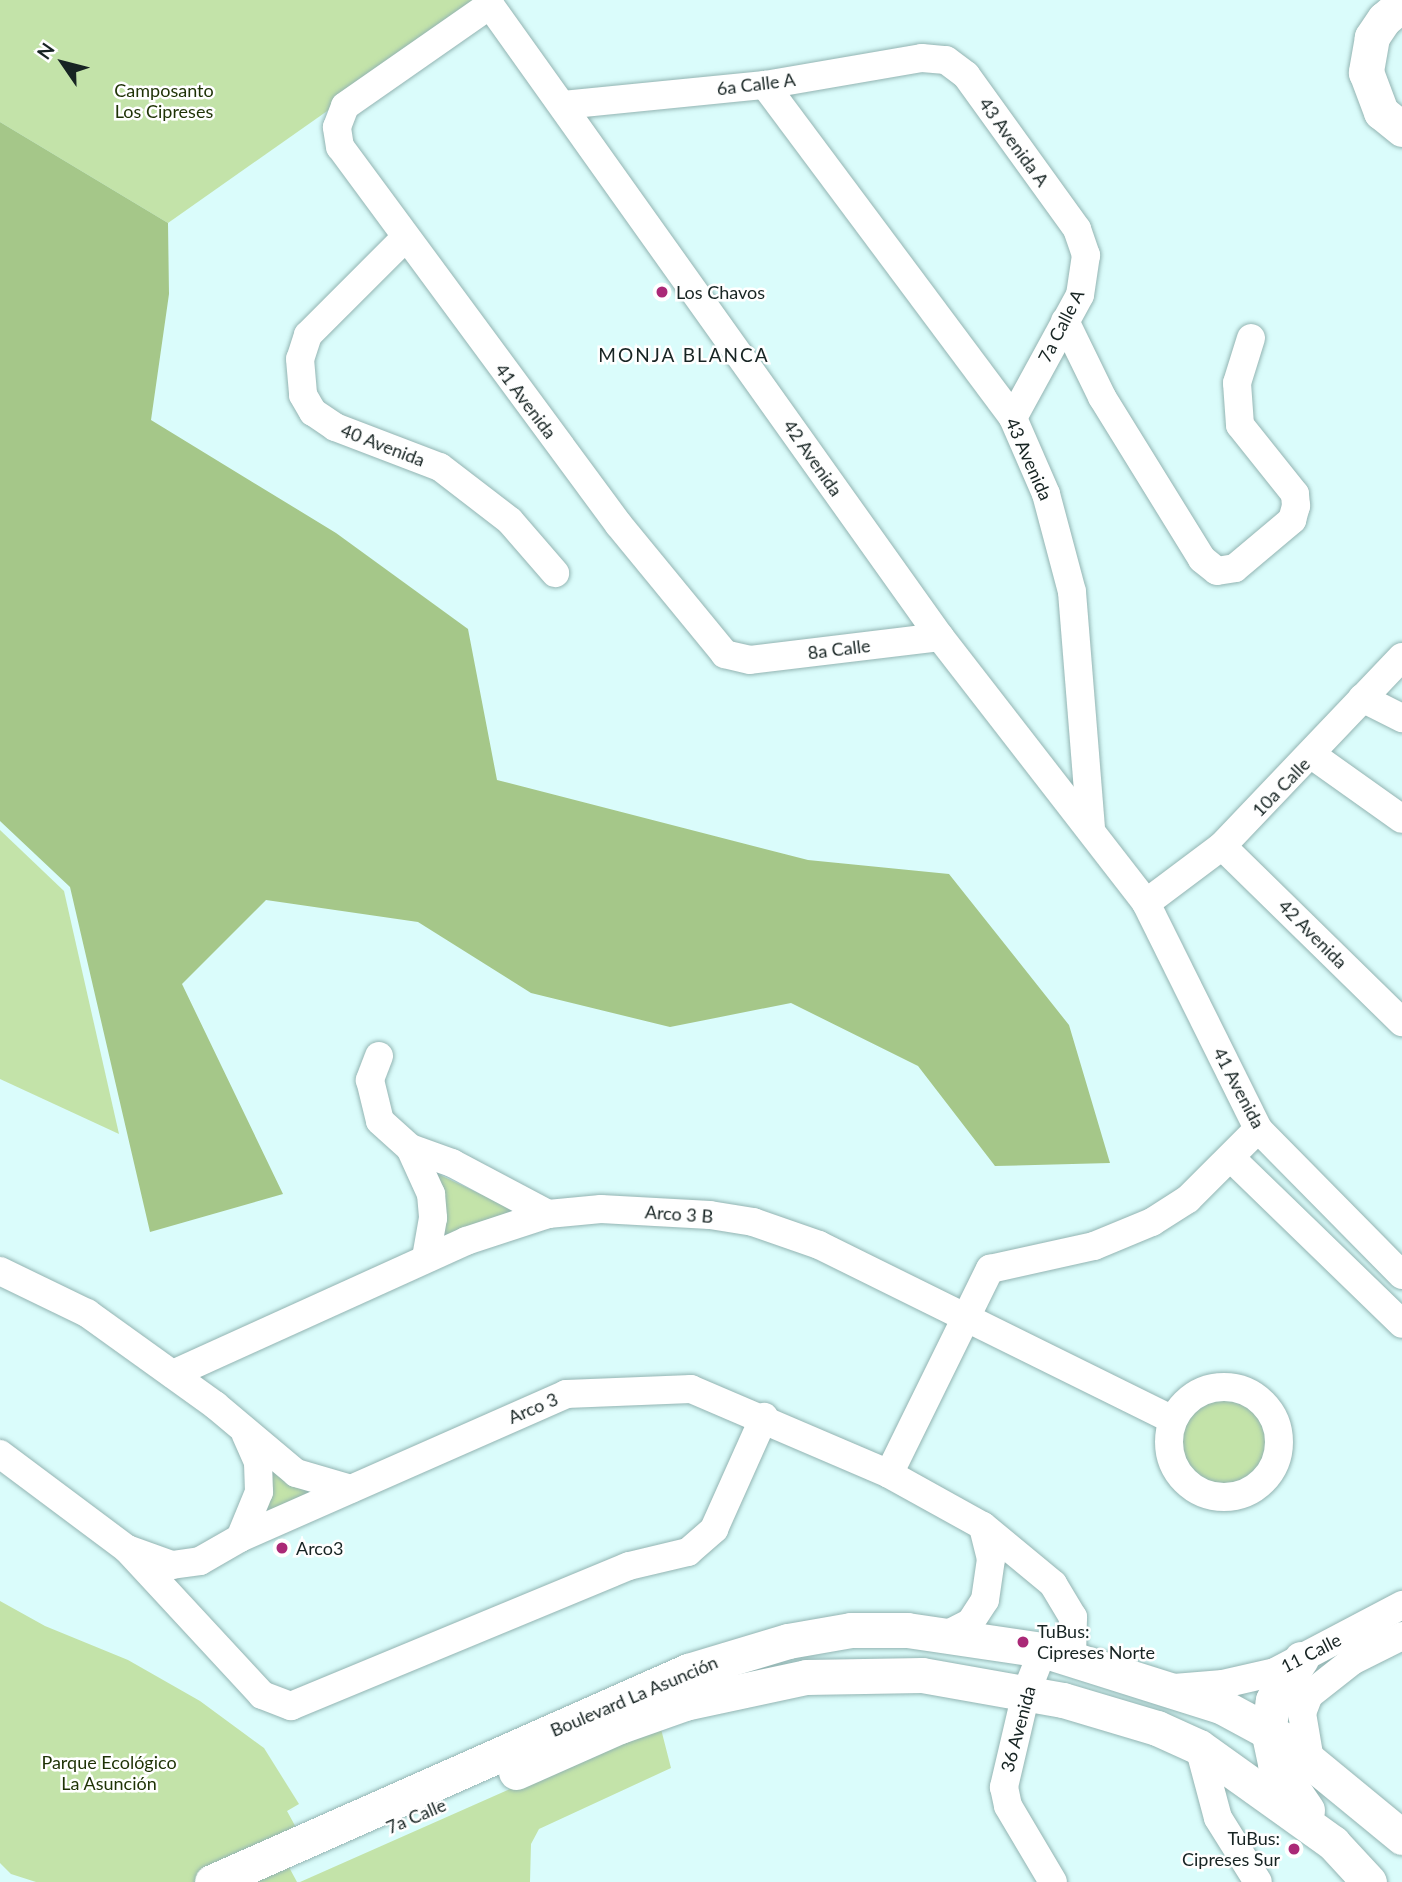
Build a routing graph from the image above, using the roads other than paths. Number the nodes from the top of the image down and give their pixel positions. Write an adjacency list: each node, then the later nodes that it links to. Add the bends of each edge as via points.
1 (1361, 0): 3 (main road)
2 (1402, 4): 3 (main road)
3 (1372, 37): 8 (main road, via 1366,72 1370,93 1381,112)
4 (946, 60): 5 (street, 6a Calle A, via 922,58); 9 (street, 43 Avenida A, via 966,75)
5 (765, 85): 6 (street, 6a Calle A); 13 (street, 43 Avenida)
6 (564, 105): 7 (street, 42 Avenida, via 490,5 345,106); 15 (street, 42 Avenida)
7 (337, 127): 10 (street, 41 Avenida, via 340,147)
8 (1402, 129)
9 (1077, 229): 11 (street, 7a Calle A, via 1087,272)
10 (404, 239): 14 (street, 40 Avenida, via 308,335 300,359 303,395 313,412 335,427 440,467 510,522); 17 (street, 41 Avenida, via 619,525 725,654)
11 (1065, 321): 12 (street, via 1102,397 1202,559 1217,570 1235,568 1292,520 1296,506 1295,494 1240,425 1237,383); 13 (street, 7a Calle A)
12 (1251, 338)
13 (1013, 418): 22 (street, 43 Avenida, via 1046,494 1072,592)
14 (555, 573)
15 (940, 636): 17 (street, 8a Calle); 22 (street, 42 Avenida)
16 (1402, 657): 18 (street, 10a Calle)
17 (737, 658)
18 (1362, 698): 19 (street); 20 (street, 10a Calle)
19 (1402, 718)
20 (1312, 755): 21 (street); 23 (street, 10a Calle)
21 (1402, 819)
22 (1091, 826): 24 (street, 42 Avenida)
23 (1222, 846): 24 (street, 10a Calle); 25 (street, 42 Avenida)
24 (1146, 903): 27 (street, 41 Avenida)
25 (1402, 1022)
26 (379, 1056): 28 (street, via 370,1080 372,1102 380,1121)
27 (1258, 1129): 29 (street); 33 (street, 41 Avenida)
28 (410, 1148): 30 (street, via 452,1163); 31 (street, via 431,1195 433,1218)
29 (1231, 1158): 34 (street, via 1188,1199 1152,1222 1094,1246 990,1269); 35 (street)
30 (548, 1214): 31 (street, Arco 3 B); 34 (street, Arco 3 B, via 601,1209 753,1222 819,1245)
31 (426, 1256): 36 (street, Arco 3 B)
32 (0, 1271): 36 (street, via 87,1313)
33 (1402, 1275)
34 (964, 1319): 38 (street, Arco 3 B); 41 (street)
35 (1402, 1324)
36 (173, 1374): 39 (street)
37 (764, 1417): 41 (street, Arco 3); 42 (street, Arco 3, via 691,1389 566,1394); 48 (street, via 714,1529 688,1552 629,1566 291,1706 262,1695)
38 (1173, 1420)
39 (245, 1432): 42 (street, via 296,1474); 44 (street, via 258,1462 259,1492)
40 (0, 1454): 45 (street)
41 (889, 1474): 43 (street, Arco 3)
42 (351, 1489): 44 (street, Arco 3)
43 (983, 1526): 50 (street, via 991,1580 985,1600 970,1623); 52 (street, Arco 3, via 1053,1584 1073,1617)
44 (240, 1538): 46 (street, Arco 3)
45 (127, 1549): 46 (street, Arco 3, via 172,1565); 48 (street)
46 (200, 1561): 48 (street, via 188,1586)
47 (1402, 1605): 53 (street, 11 Calle)
48 (190, 1618)
49 (851, 1630): 50 (main road, Boulevard La Asunción); 54 (main road); 61 (main road, Boulevard La Asunción, via 788,1641 688,1671)
50 (946, 1635): 52 (main road, Boulevard La Asunción)
51 (1402, 1636): 60 (street, 11 Calle, via 1352,1661 1309,1695 1302,1713)
52 (1058, 1653): 55 (main road, Boulevard La Asunción); 56 (street, 36 Avenida)
53 (1301, 1659): 55 (street, 11 Calle, via 1275,1672 1223,1684); 57 (main road, via 1273,1700)
54 (806, 1676): 56 (main road, Boulevard La Asunción, via 922,1675); 59 (main road, Boulevard La Asunción, via 685,1703)
55 (1171, 1688): 57 (main road, Boulevard La Asunción)
56 (1026, 1693): 58 (main road, Boulevard La Asunción, via 1109,1712); 66 (street, 36 Avenida, via 1010,1761 1020,1784 1019,1819)
57 (1268, 1730): 60 (main road, Boulevard La Asunción); 63 (main road, via 1283,1778)
58 (1199, 1747): 63 (main road, Boulevard La Asunción); 67 (street, via 1219,1818)
59 (566, 1751): 61 (main road, 7a Calle)
60 (1310, 1760): 62 (main road, Boulevard La Asunción)
61 (338, 1837): 64 (main road, 7a Calle); 65 (main road, 7a Calle)
62 (1402, 1837)
63 (1333, 1843): 68 (main road, Boulevard La Asunción)
64 (212, 1882)
65 (266, 1882)
66 (1052, 1882)
67 (1258, 1882)
68 (1370, 1882)

